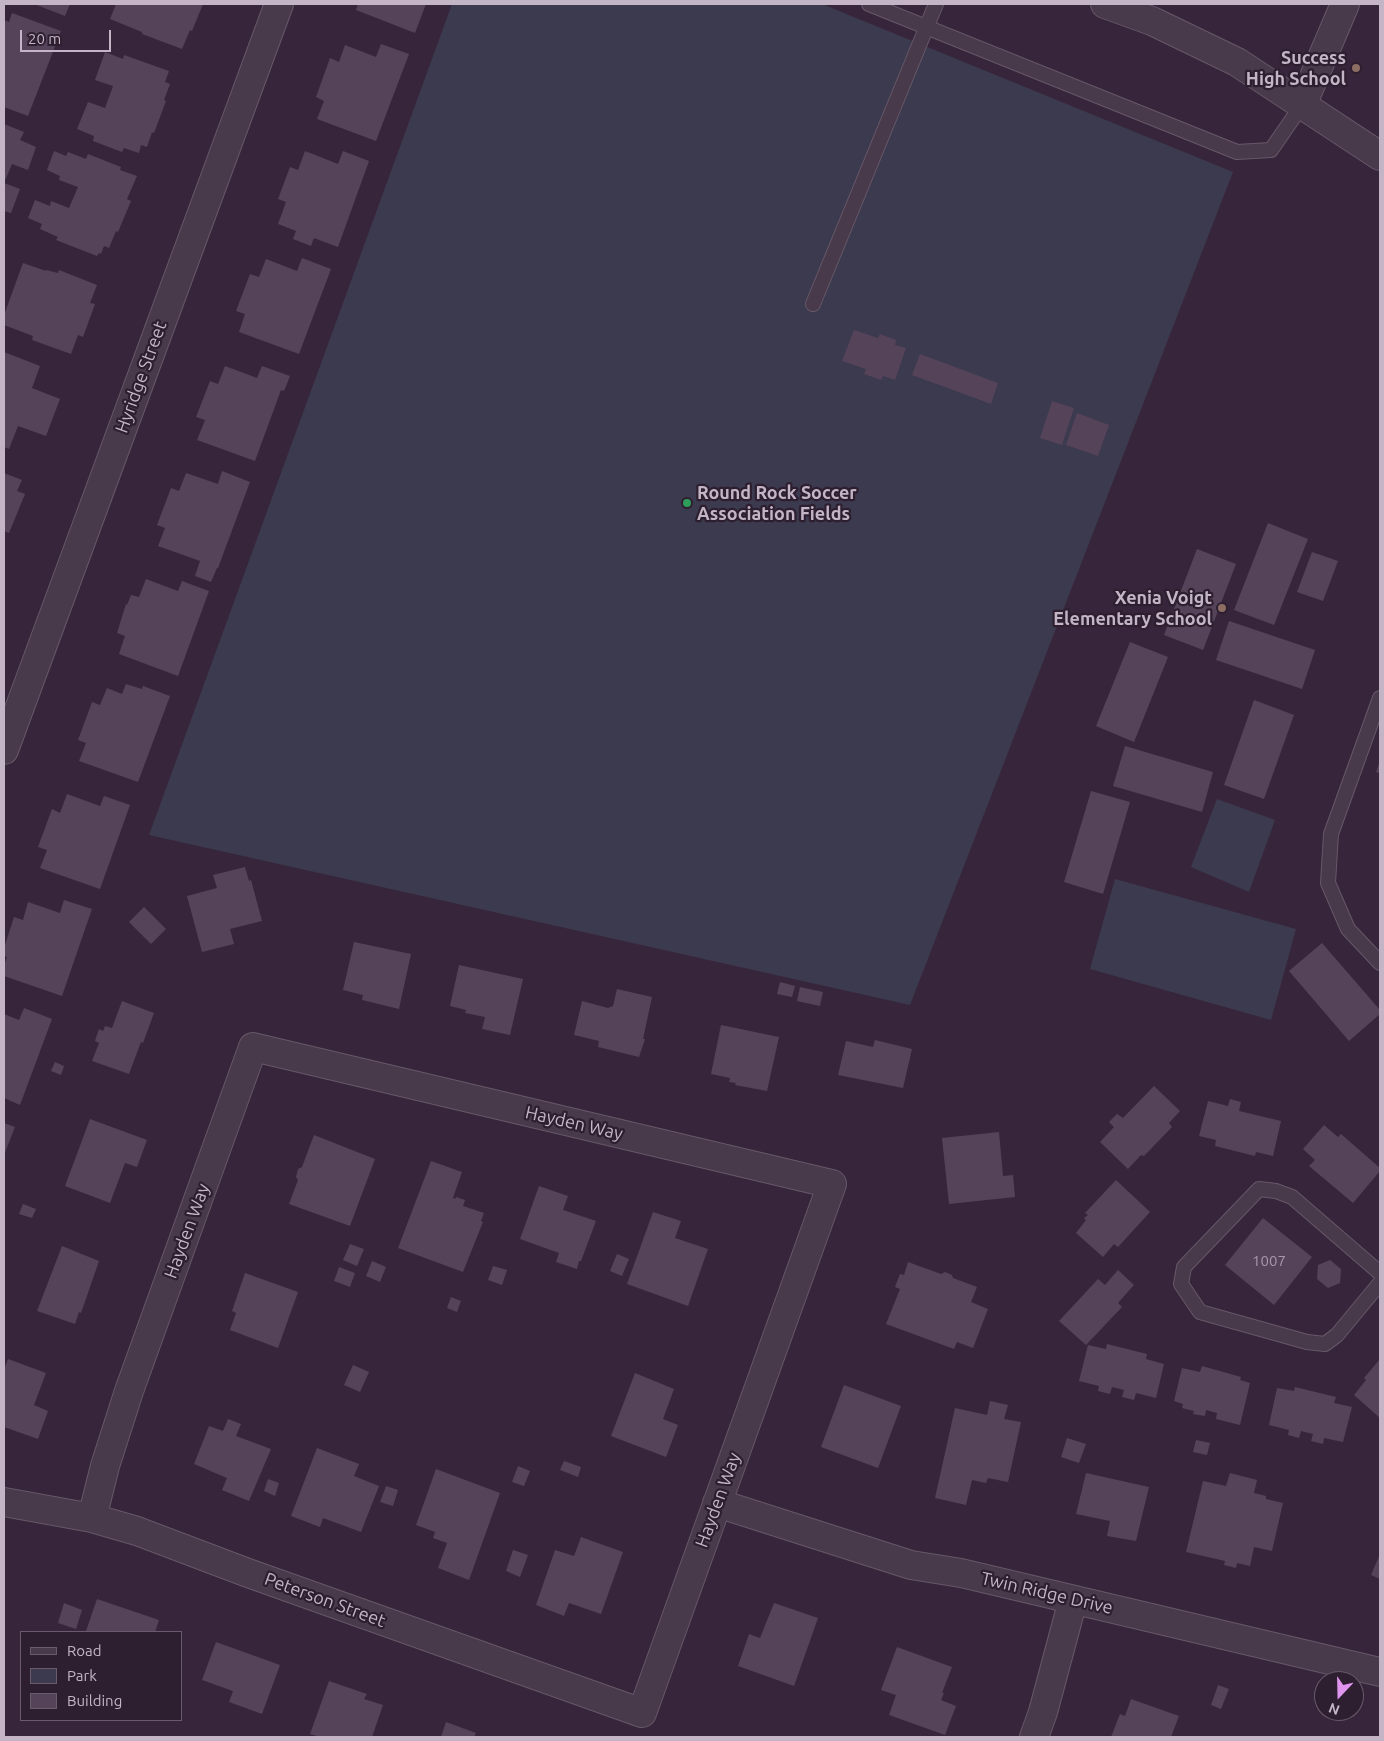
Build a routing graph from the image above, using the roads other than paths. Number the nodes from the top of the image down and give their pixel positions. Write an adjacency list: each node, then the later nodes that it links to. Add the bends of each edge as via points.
1 (279, 4): 11 (street, Hyridge Street)
2 (869, 4): 6 (lane)
3 (936, 4): 6 (lane)
4 (1105, 4): 7 (street, via 1152,21 1236,62)
5 (1345, 4): 7 (street)
6 (926, 27): 7 (lane, via 1238,152 1271,150); 9 (lane)
7 (1302, 105): 8 (street)
8 (1380, 156)
9 (813, 304)
10 (1380, 698): 12 (lane, via 1331,834 1328,883 1348,929)
11 (4, 750)
12 (1380, 963)
13 (1380, 1273): 14 (lane, via 1292,1197 1276,1190 1259,1189 1184,1268 1181,1284 1200,1312 1307,1342 1325,1344 1337,1335)
14 (1380, 1283)
15 (4, 1502): 17 (street, Peterson Street)
16 (717, 1504): 17 (street, Hayden Way, via 832,1184 253,1048 129,1391); 18 (street, Twin Ridge Drive, via 911,1565 961,1573); 20 (street, Hayden Way)
17 (92, 1518): 20 (street, Peterson Street, via 137,1531)
18 (1073, 1600): 19 (street, Twin Ridge Drive); 21 (street)
19 (1380, 1672)
20 (642, 1713)
21 (1034, 1737)

